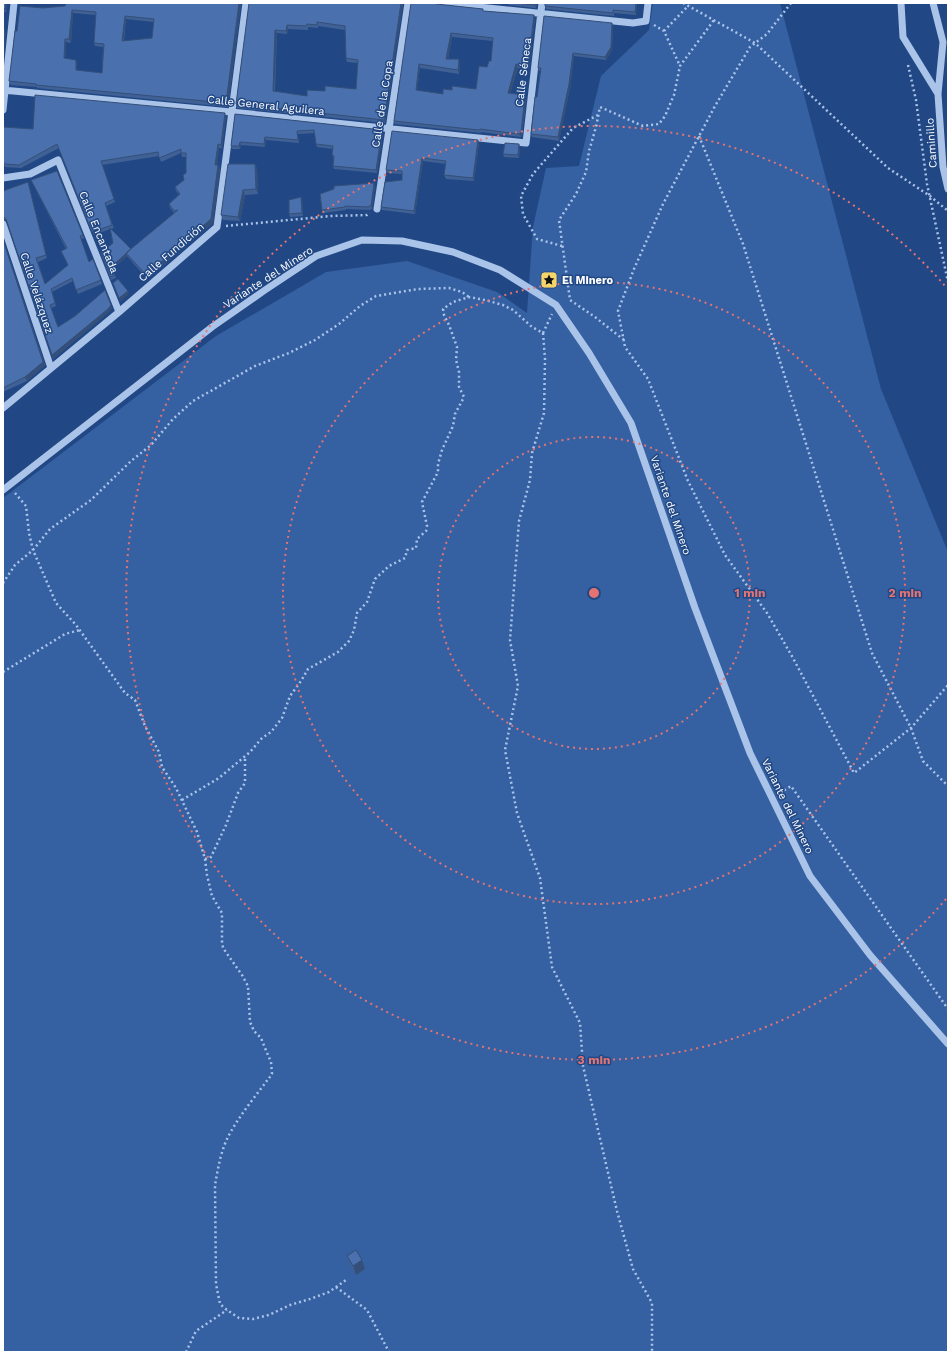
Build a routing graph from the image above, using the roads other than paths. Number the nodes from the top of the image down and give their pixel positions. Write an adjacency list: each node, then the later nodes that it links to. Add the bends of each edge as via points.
1 (14, 3): 10 (street)
2 (246, 3): 13 (street, Calle Fundición)
3 (408, 3): 14 (street, Calle de la Copa)
4 (440, 3): 9 (street)
5 (542, 3): 9 (street, Calle Séneca)
6 (648, 3): 9 (street, via 646,21 633,23)
7 (901, 3): 11 (street, Caminillo, via 902,37)
8 (933, 3): 11 (street, Caminillo, via 943,42)
9 (541, 14): 15 (street, Calle Séneca)
10 (4, 90): 12 (street); 13 (street, Calle General Aguilera)
11 (938, 94): 17 (street, Caminillo, via 943,166)
12 (3, 110)
13 (231, 112): 14 (street, Calle General Aguilera); 20 (street, Calle Fundición, via 217,227)
14 (389, 129): 15 (street, Calle General Aguilera); 18 (street, Calle de la Copa)
15 (526, 143)
16 (3, 178): 20 (street, Calle Encantada, via 30,174 58,160)
17 (948, 189)
18 (377, 209)
19 (3, 224): 21 (street, Calle Velázquez)
20 (119, 312): 21 (street, Calle Fundición)
21 (51, 368): 22 (street, Calle Fundición)
22 (3, 408)
23 (6, 488): 24 (street, Variante del Minero, via 212,327 316,256 362,240 402,242 453,252 500,270 556,305 589,353 631,423 695,608 750,753 810,876 870,955)
24 (948, 1044)

